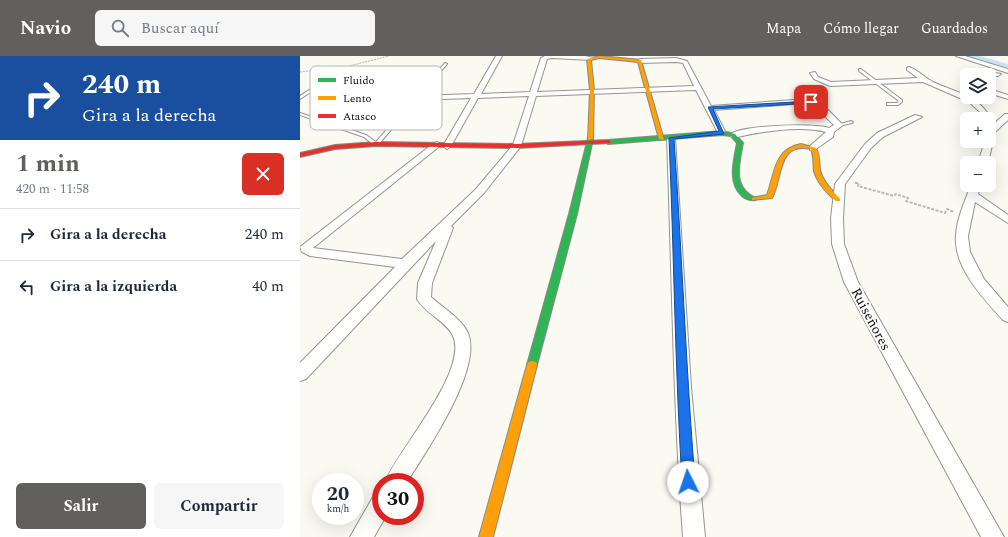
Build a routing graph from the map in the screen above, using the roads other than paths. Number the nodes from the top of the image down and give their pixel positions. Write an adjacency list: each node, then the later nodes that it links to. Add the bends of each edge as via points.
1 (498, 56): 21 (street)
2 (959, 56): 9 (street)
3 (591, 58): 4 (street); 17 (street, via 589,59); 19 (street, via 544,58)
4 (640, 61): 15 (street, via 683,61); 16 (street)
5 (446, 64): 6 (lane)
6 (442, 68)
7 (908, 69): 13 (street)
8 (860, 70): 14 (lane)
9 (1008, 71)
10 (813, 73): 14 (street, via 816,78 830,84)
11 (996, 75): 12 (street)
12 (1008, 77)
13 (925, 80): 14 (street); 27 (street, via 972,100 981,106)
14 (877, 83): 25 (lane, via 901,101 898,104)
15 (699, 88): 16 (street); 26 (street)
16 (647, 89): 17 (street); 40 (street)
17 (592, 90): 19 (street); 42 (street)
18 (310, 91): 24 (lane)
19 (533, 93): 21 (street); 44 (street)
20 (996, 94): 23 (street)
21 (475, 96): 22 (street); 43 (street)
22 (442, 97)
23 (1008, 97)
24 (300, 98)
25 (888, 104)
26 (710, 108): 34 (street, via 808,101 820,107); 38 (street)
27 (984, 112)
28 (300, 114): 31 (lane)
29 (918, 116): 49 (street, Ruiseñores, via 880,135 868,146 842,180)
30 (1008, 116): 33 (street)
31 (310, 118)
32 (851, 122): 34 (lane)
33 (996, 124)
34 (839, 125): 37 (street)
35 (346, 130): 41 (lane, via 365,136)
36 (388, 130): 41 (lane)
37 (830, 131): 39 (street, via 819,128 792,128); 45 (street, via 830,135)
38 (722, 133): 39 (street); 40 (street)
39 (733, 135): 45 (street, via 740,143 736,185 738,192 746,199 770,197 774,189 778,160 786,152 800,145)
40 (667, 139): 42 (street); 60 (street, via 680,289 680,362)
41 (376, 144): 43 (street); 46 (street, via 335,147)
42 (590, 144): 44 (street); 59 (street)
43 (442, 146): 44 (street); 52 (street, via 306,247 310,252)
44 (517, 146): 51 (street)
45 (813, 148): 49 (street, via 817,154 815,167 819,178)
46 (300, 155)
47 (973, 192): 53 (street, via 962,241 969,266)
48 (976, 192): 50 (street)
49 (838, 200): 61 (street, Ruiseñores, via 838,244 851,282)
50 (1008, 220)
51 (449, 224): 52 (street); 56 (street, via 425,283 424,299 461,334 464,354 451,393)
52 (406, 264): 55 (street)
53 (1003, 306): 54 (street)
54 (1008, 316)
55 (300, 374)
56 (401, 473)
57 (372, 519): 58 (street)
58 (361, 537)
59 (486, 537)
60 (694, 537)
61 (993, 537)

